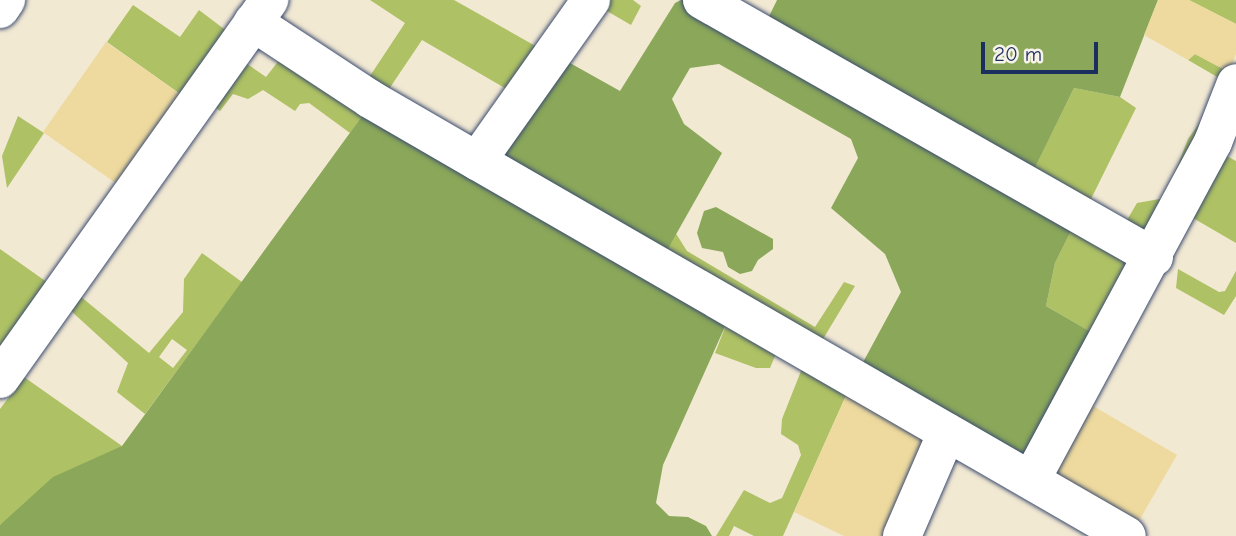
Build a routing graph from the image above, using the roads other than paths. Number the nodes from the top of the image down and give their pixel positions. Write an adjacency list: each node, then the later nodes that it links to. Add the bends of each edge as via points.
1 (6, 0): 4 (street)
2 (591, 0): 7 (street)
3 (702, 0): 8 (street)
4 (0, 9)
5 (261, 11): 7 (street, via 370,99); 9 (street)
6 (1236, 83): 8 (street, via 1213,142)
7 (477, 161): 10 (street)
8 (1154, 257): 11 (street)
9 (0, 379)
10 (947, 432): 11 (street); 12 (street)
11 (1031, 480): 13 (street)
12 (902, 536)
13 (1127, 536)

